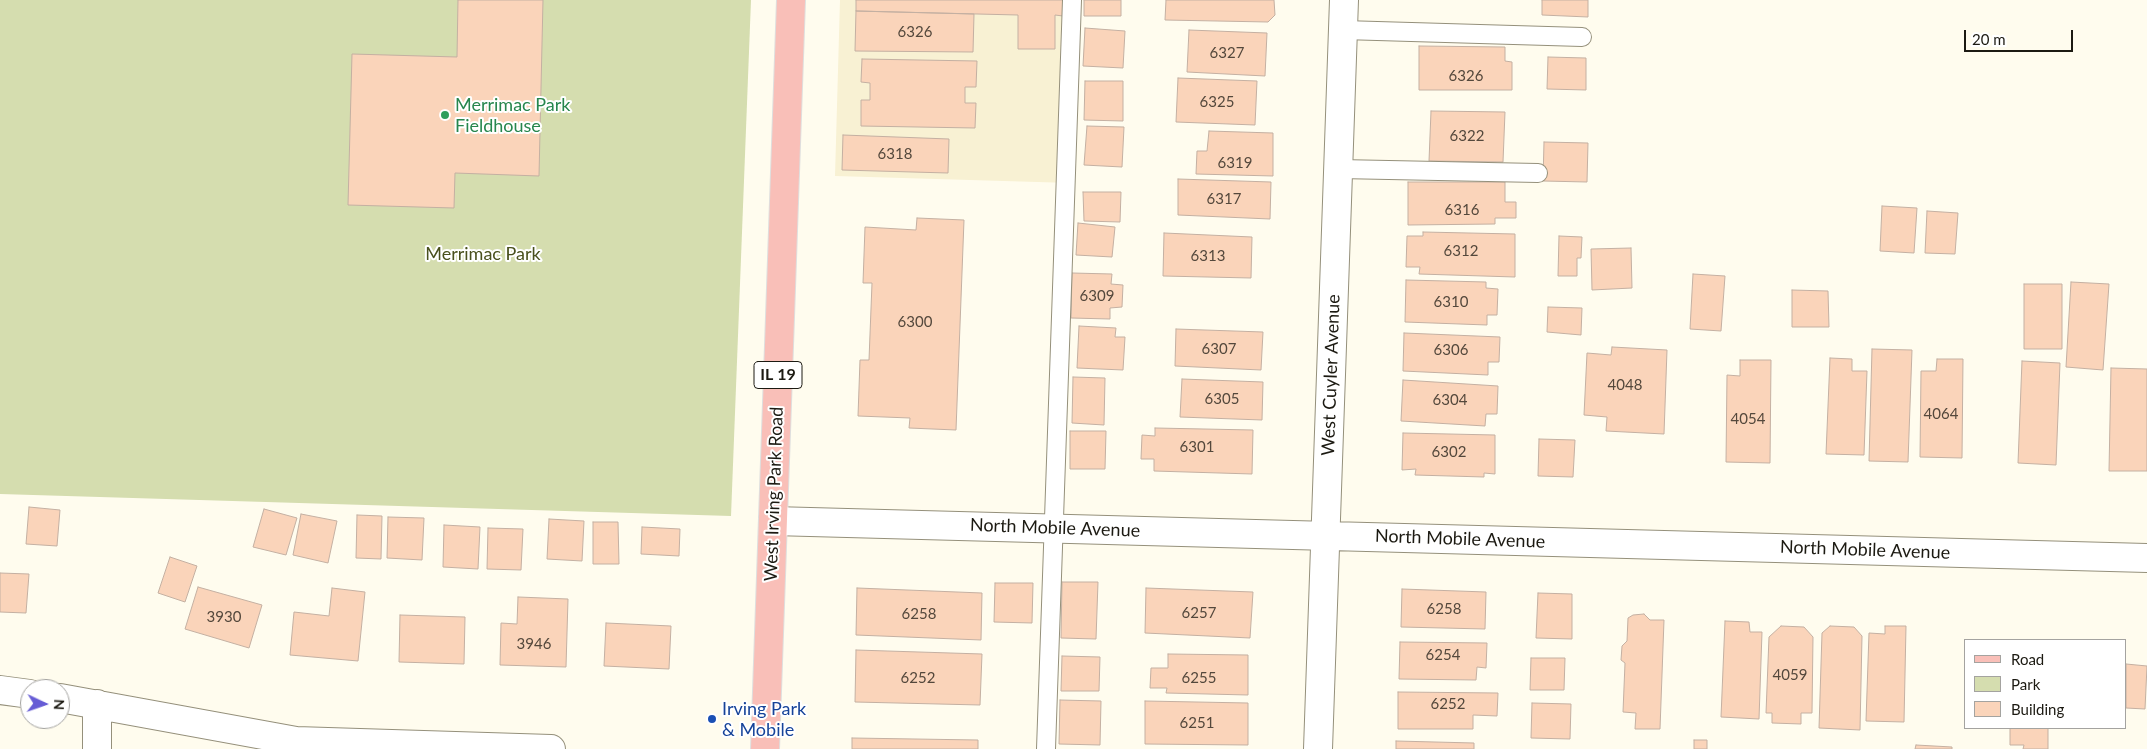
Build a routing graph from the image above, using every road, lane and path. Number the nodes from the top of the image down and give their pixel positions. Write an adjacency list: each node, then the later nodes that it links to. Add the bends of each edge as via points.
1 (791, 0): 8 (main road, West Irving Park Road / IL 19)
2 (1072, 0): 9 (lane)
3 (1344, 0): 4 (street, West Cuyler Avenue)
4 (1344, 30): 5 (lane); 6 (street, West Cuyler Avenue)
5 (1582, 38)
6 (1339, 169): 7 (lane); 10 (street, West Cuyler Avenue)
7 (1538, 173)
8 (773, 521): 9 (street, North Mobile Avenue); 18 (main road, West Irving Park Road / IL 19)
9 (1054, 528): 10 (street, North Mobile Avenue); 19 (lane)
10 (1326, 536): 11 (street, North Mobile Avenue); 20 (street, West Cuyler Avenue)
11 (2147, 558)
12 (0, 690): 13 (street)
13 (20, 693)
14 (70, 700): 15 (street)
15 (97, 704): 16 (street); 17 (street, via 296,741)
16 (97, 749)
17 (551, 749)
18 (764, 749)
19 (1046, 749)
20 (1318, 749)

